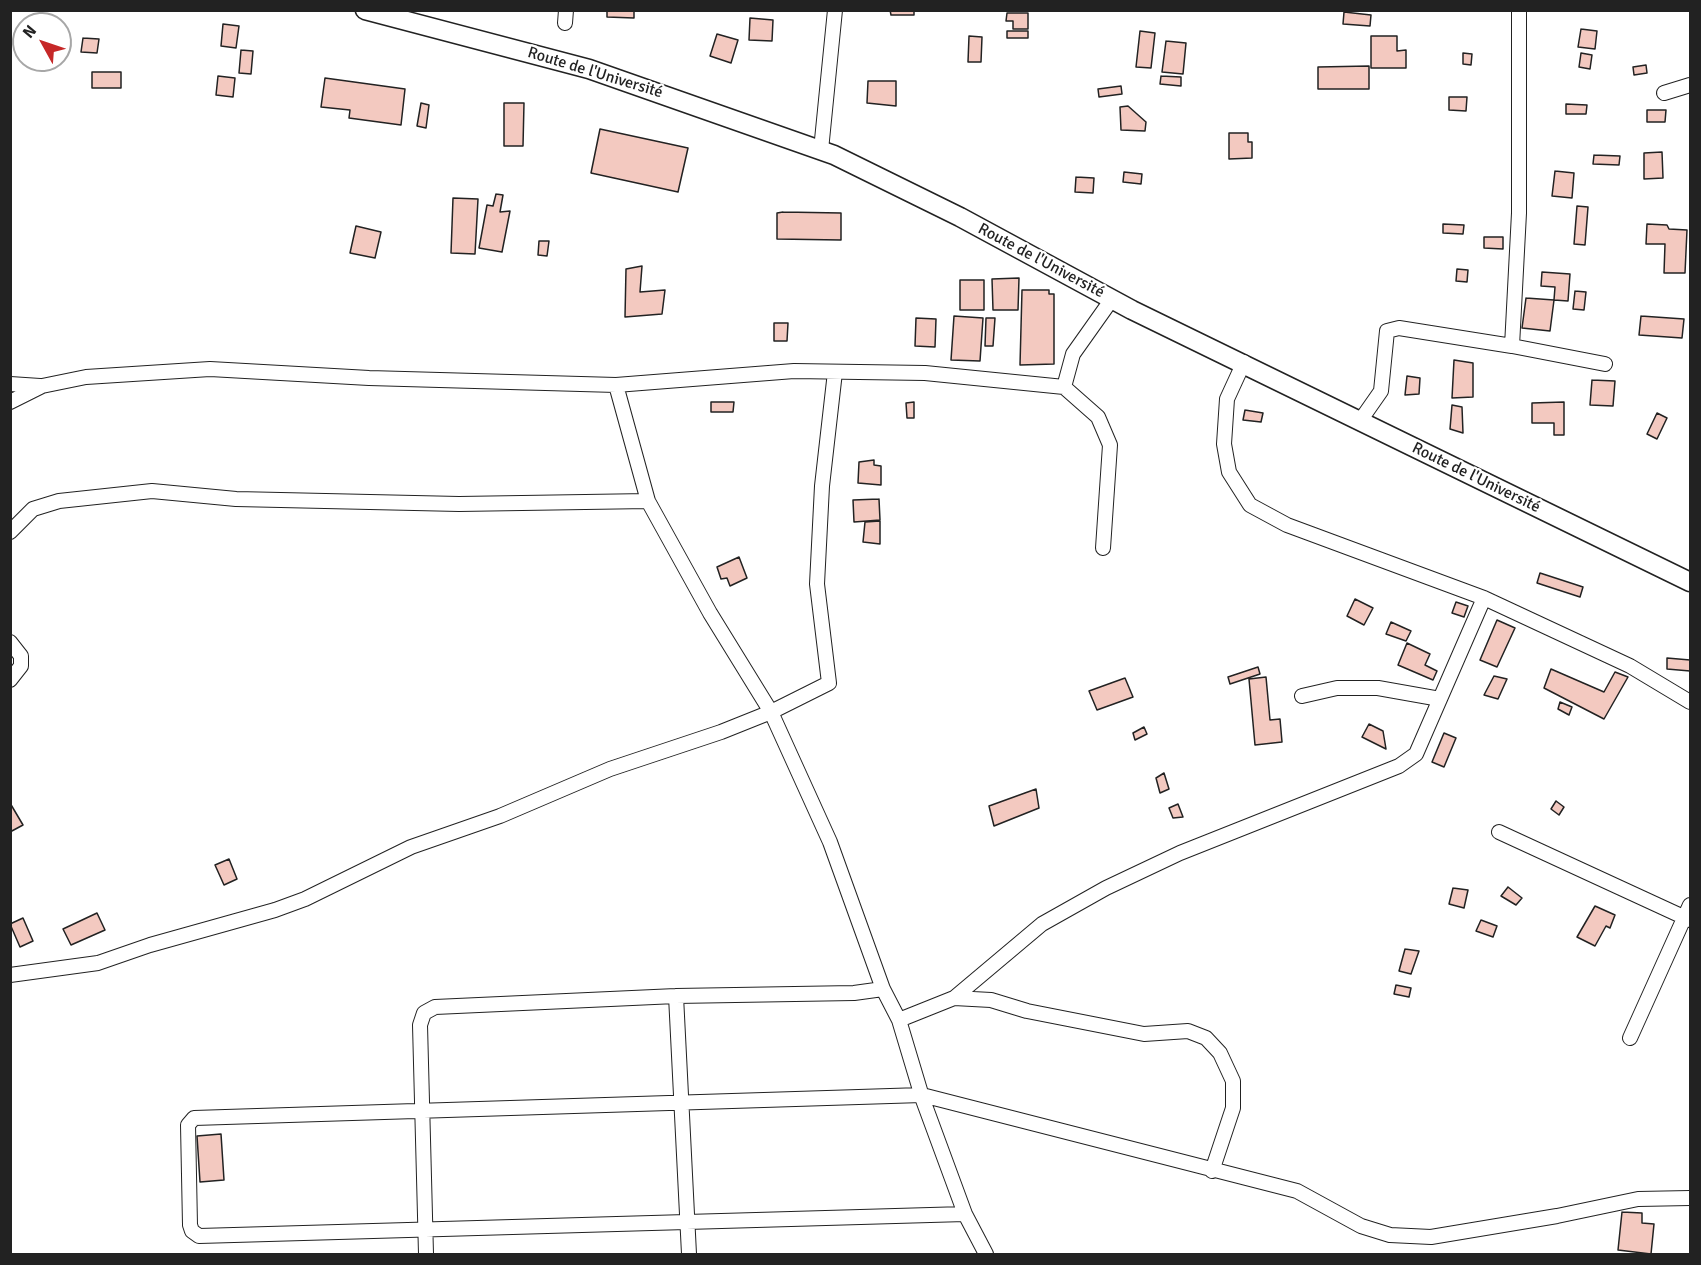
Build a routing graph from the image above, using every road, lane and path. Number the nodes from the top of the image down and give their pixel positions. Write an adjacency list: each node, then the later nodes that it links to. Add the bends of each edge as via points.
1 (365, 10): 6 (street, Route de l'Université, via 590,69)
2 (835, 10): 6 (street)
3 (1519, 10): 8 (street, via 1519,213)
4 (1690, 85): 5 (street)
5 (1664, 93)
6 (821, 150): 7 (street, Route de l'Université, via 960,217)
7 (1112, 299): 9 (street, Route de l'Université); 15 (street, via 1073,354)
8 (1512, 346): 10 (street); 17 (street, via 1399,328 1388,331 1381,391)
9 (1244, 363): 17 (street, Route de l'Université); 22 (street, via 1227,399 1224,444 1229,472 1250,505 1287,525)
10 (1605, 364)
11 (835, 372): 14 (street, via 795,371); 15 (street, via 925,373); 28 (street, via 822,486 817,584 829,683)
12 (10, 384): 13 (street)
13 (42, 386): 14 (street, via 86,377 210,369); 16 (street)
14 (616, 386): 18 (street)
15 (1064, 387): 20 (street, via 1098,417 1110,445)
16 (10, 402)
17 (1360, 421): 21 (street, Route de l'Université)
18 (648, 501): 19 (street, via 447,504 236,499 152,491 59,501 33,509); 28 (street)
19 (10, 532)
20 (1103, 548)
21 (1690, 582)
22 (1484, 598): 26 (street); 27 (street, via 1630,666)
23 (10, 642): 24 (street, via 21,656 21,666)
24 (10, 680)
25 (1302, 696): 26 (street, via 1337,688 1378,688)
26 (1440, 699): 34 (street, via 1416,754 1399,766 1180,853 1106,888 1042,924)
27 (1690, 702)
28 (771, 712): 31 (street, via 610,769 500,816 411,847 275,910 98,963); 32 (street, via 830,842)
29 (1499, 832): 30 (street)
30 (1689, 914): 36 (street)
31 (10, 975)
32 (883, 989): 33 (street, via 854,993); 35 (street)
33 (676, 996): 38 (street); 39 (street, via 435,1007 424,1013 420,1025)
34 (954, 998): 35 (street); 40 (street, via 991,1000 1144,1034 1188,1031 1206,1038 1221,1053 1233,1081 1233,1108)
35 (900, 1020): 37 (street)
36 (1630, 1038)
37 (922, 1095): 38 (street); 40 (street); 42 (street)
38 (680, 1103): 39 (street); 43 (street)
39 (421, 1111): 44 (street); 44 (street, via 194,1118 188,1125 190,1225 199,1236)
40 (1212, 1171): 41 (street, via 1297,1191 1361,1226 1390,1235 1422,1238 1638,1199)
41 (1690, 1198)
42 (965, 1214): 43 (street); 47 (street)
43 (687, 1220): 44 (street); 46 (street)
44 (424, 1230): 45 (street)
45 (426, 1254)
46 (689, 1254)
47 (986, 1254)

